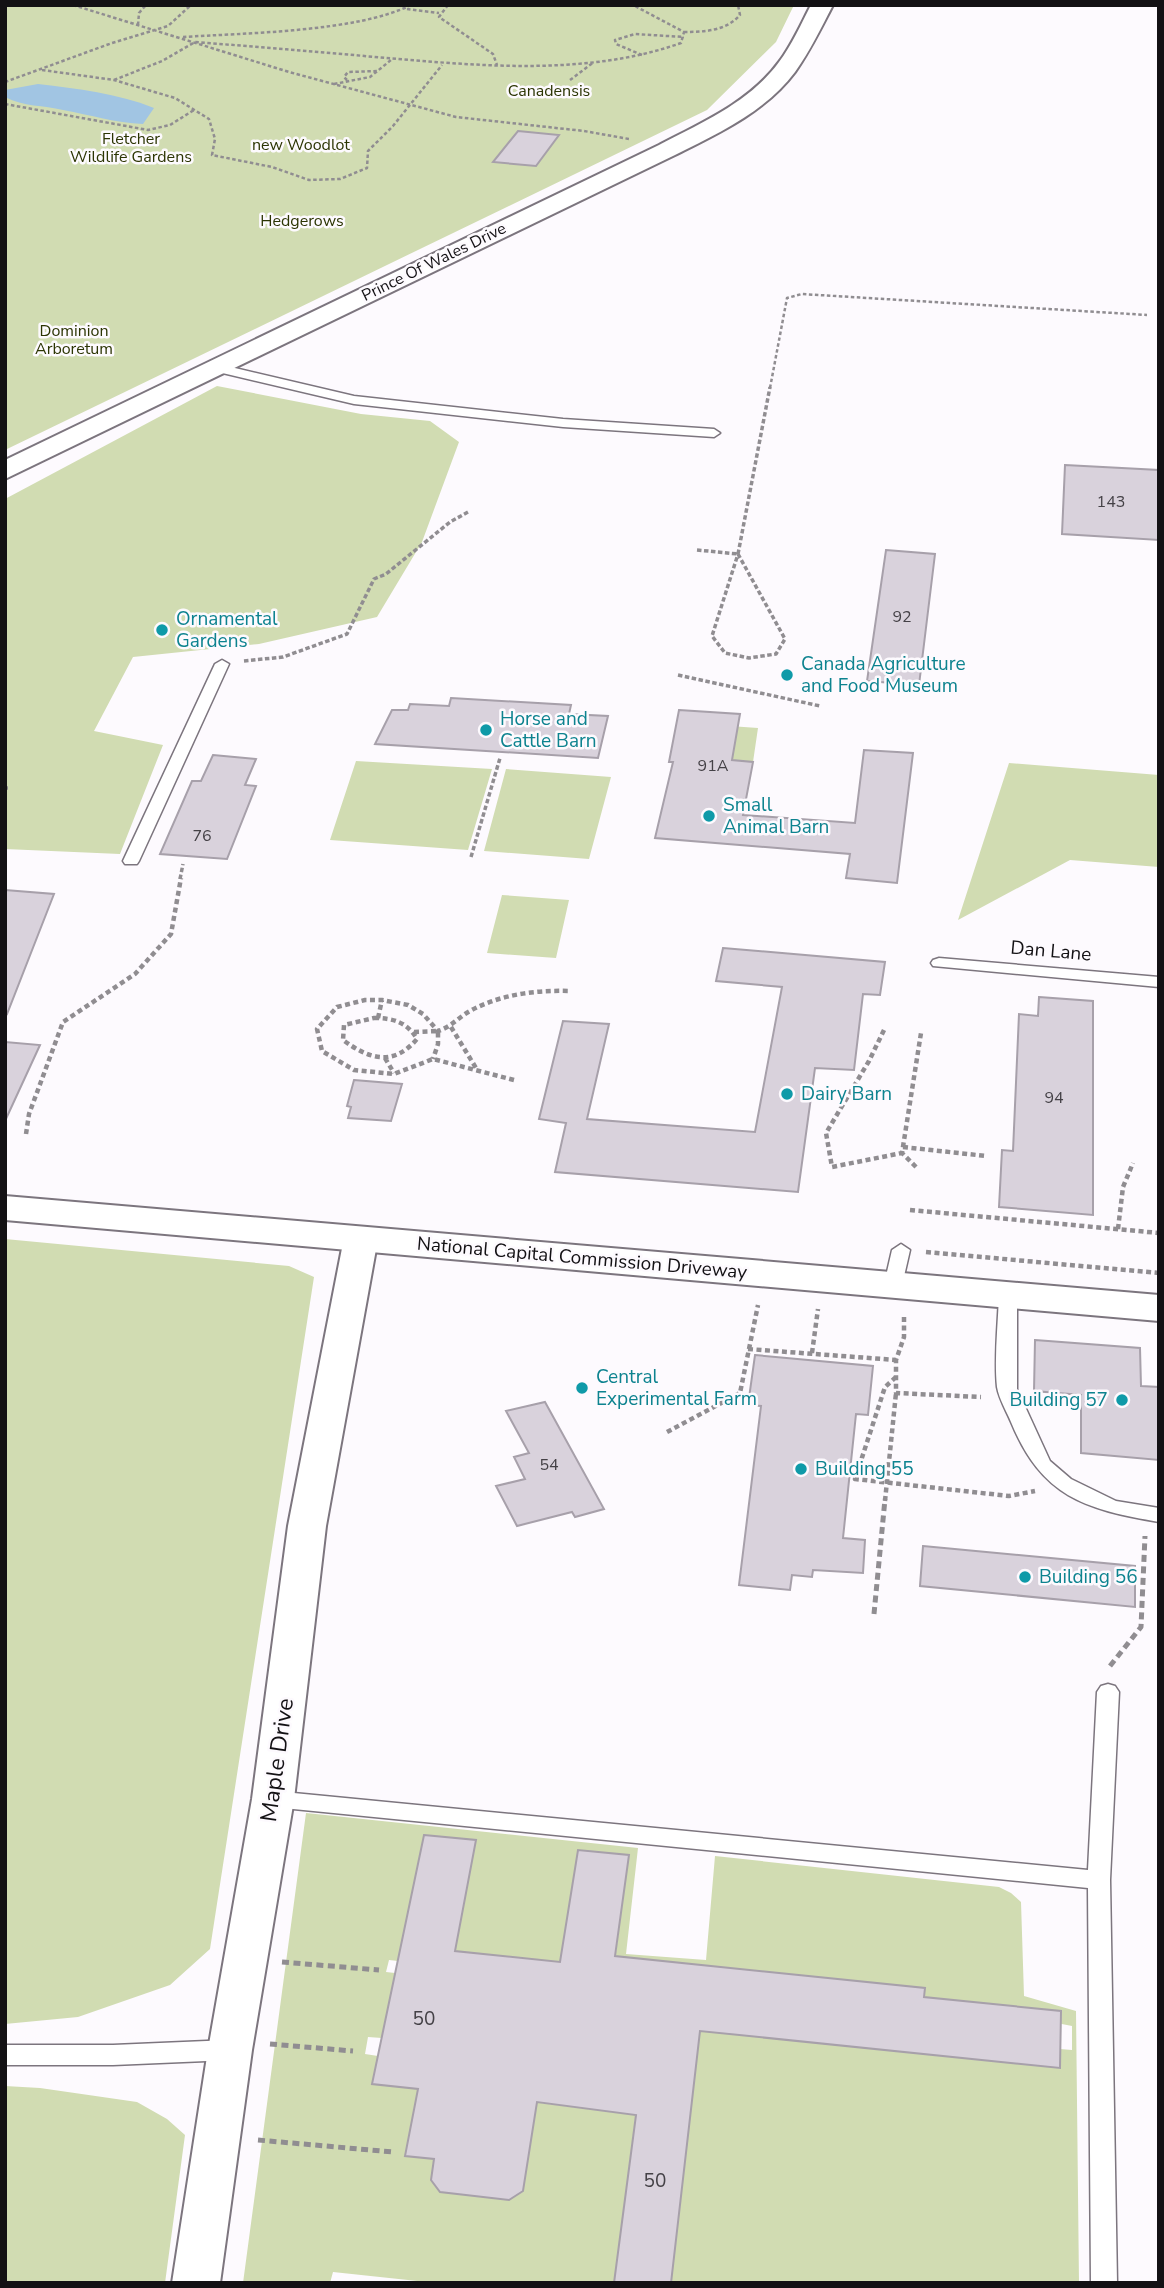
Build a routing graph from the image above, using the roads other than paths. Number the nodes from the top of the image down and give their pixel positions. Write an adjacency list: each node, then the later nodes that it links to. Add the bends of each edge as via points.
1 (822, 5): 2 (main road, Prince Of Wales Drive, via 785,69 734,115)
2 (218, 368): 3 (lane, via 354,400 551,422); 4 (main road, Prince Of Wales Drive)
3 (714, 433)
4 (5, 471)
5 (222, 664): 6 (lane)
6 (131, 861)
7 (939, 963): 8 (lane, Dan Lane)
8 (1159, 982)
9 (5, 1208): 10 (main road, National Capital Commission Driveway)
10 (361, 1238): 11 (main road, National Capital Commission Driveway); 15 (street, Maple Drive, via 307,1526)
11 (1008, 1295): 12 (main road, National Capital Commission Driveway); 13 (lane, via 1007,1389 1043,1465 1064,1484 1112,1507)
12 (1159, 1308)
13 (1152, 1514)
14 (1108, 1681): 16 (lane)
15 (273, 1799): 16 (lane); 17 (street, Maple Drive)
16 (1098, 1880): 20 (lane)
17 (249, 2047): 18 (lane, via 113,2055); 19 (street, Maple Drive)
18 (5, 2055)
19 (196, 2283)
20 (1104, 2283)

